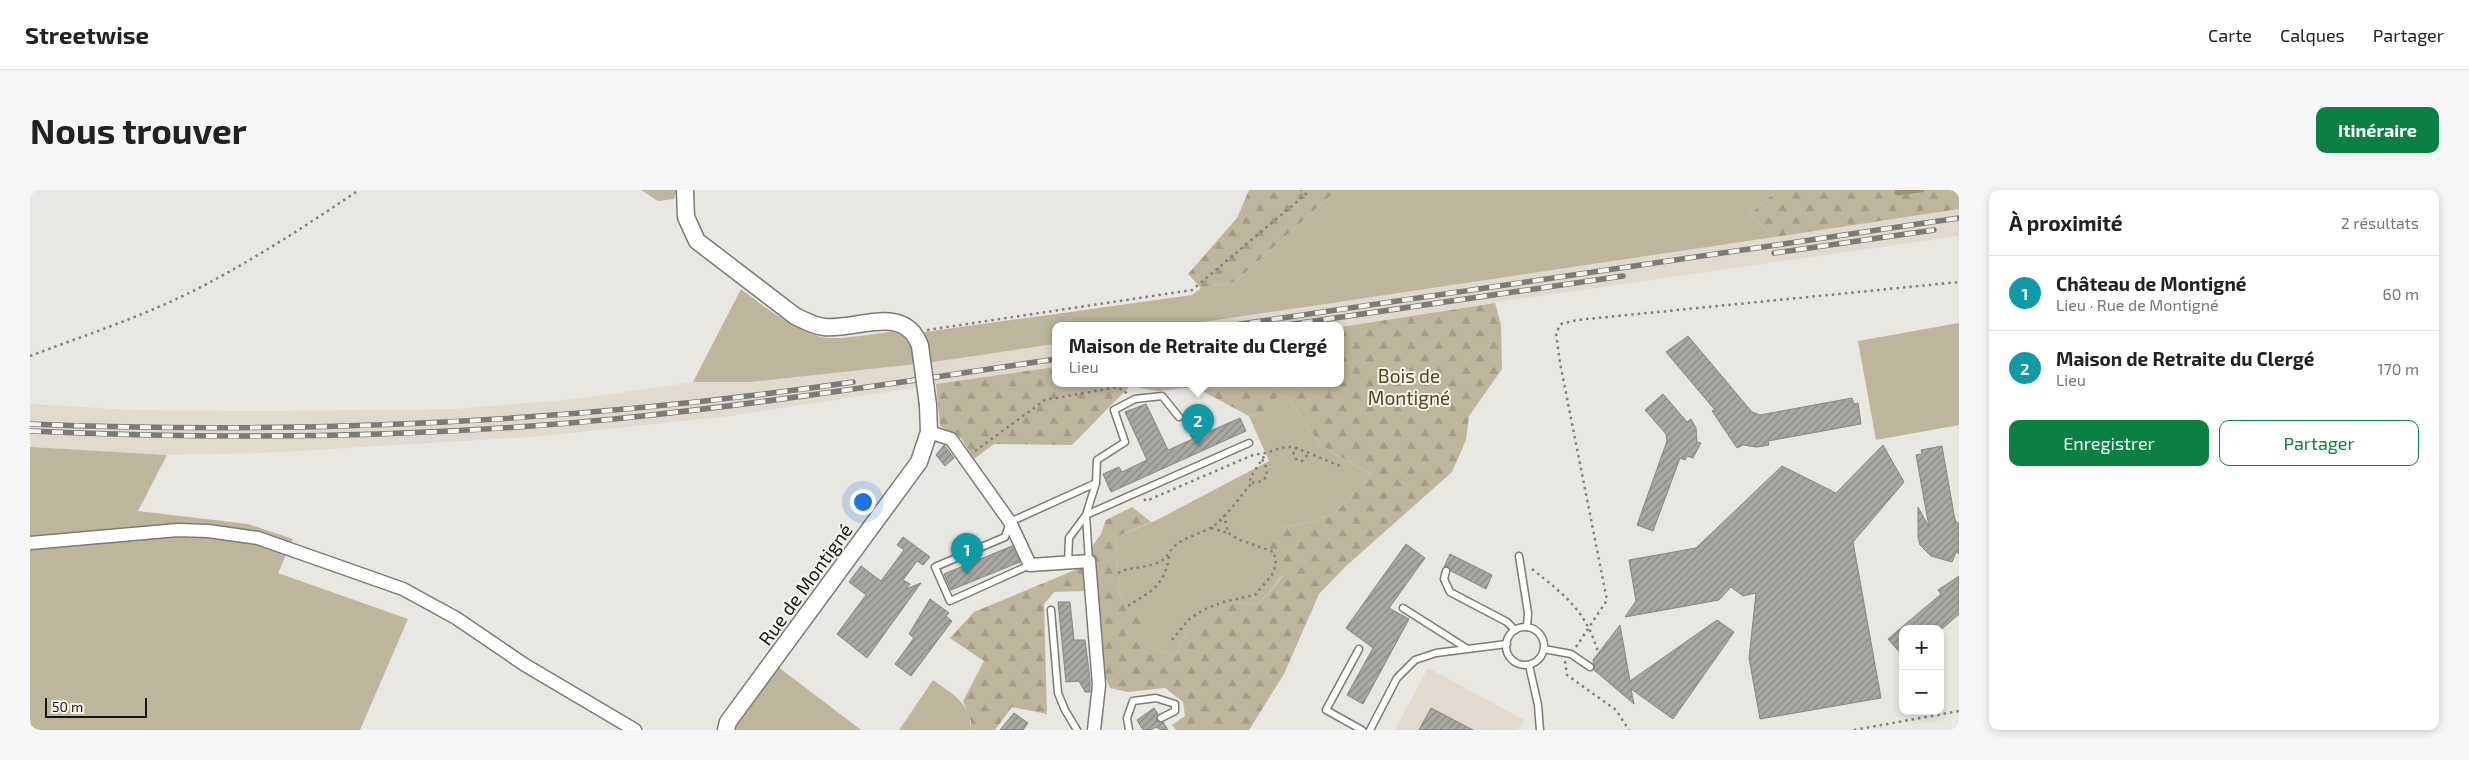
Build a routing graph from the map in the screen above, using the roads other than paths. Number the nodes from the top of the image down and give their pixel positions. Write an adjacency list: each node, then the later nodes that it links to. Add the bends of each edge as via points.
1 (686, 190): 3 (street, Rue de Montigné, bridge, via 686,217 697,241 795,316 824,327 903,323 917,339)
2 (1179, 417): 5 (lane, via 1162,396 1135,399 1114,410 1125,442 1097,460)
3 (929, 432): 7 (street, via 951,439); 26 (street, Rue de Montigné, via 919,462 728,722)
4 (1249, 443): 6 (lane)
5 (1096, 483): 6 (lane); 7 (lane)
6 (1086, 515): 10 (lane); 11 (lane, via 1068,538)
7 (1010, 522): 12 (street); 12 (lane, via 1005,537 936,567 950,601)
8 (30, 543): 25 (street, via 178,530 258,538 403,589 456,618 525,666)
9 (1519, 556): 16 (lane, via 1528,613)
10 (1089, 561): 11 (street); 28 (street, via 1099,685)
11 (1068, 563): 12 (street)
12 (1030, 565)
13 (1446, 571): 17 (lane, via 1444,579 1450,592 1507,622)
14 (1403, 608): 19 (lane)
15 (1051, 610): 27 (lane, via 1058,693)
16 (1527, 627): 17 (lane); 21 (lane, via 1542,637)
17 (1514, 630): 18 (lane)
18 (1507, 644): 19 (lane); 22 (lane, via 1512,660)
19 (1466, 648): 31 (lane, via 1436,652 1414,660 1397,678)
20 (1359, 649): 30 (lane, via 1326,710)
21 (1544, 649): 22 (lane, via 1536,662); 23 (lane, via 1571,654)
22 (1529, 664): 32 (lane)
23 (1590, 667)
24 (1161, 718): 29 (lane, via 1175,711 1175,704 1156,698 1133,701 1127,718)
25 (635, 730)
26 (726, 730)
27 (1077, 730)
28 (1094, 730)
29 (1129, 730)
30 (1362, 730)
31 (1370, 730)
32 (1540, 730)

